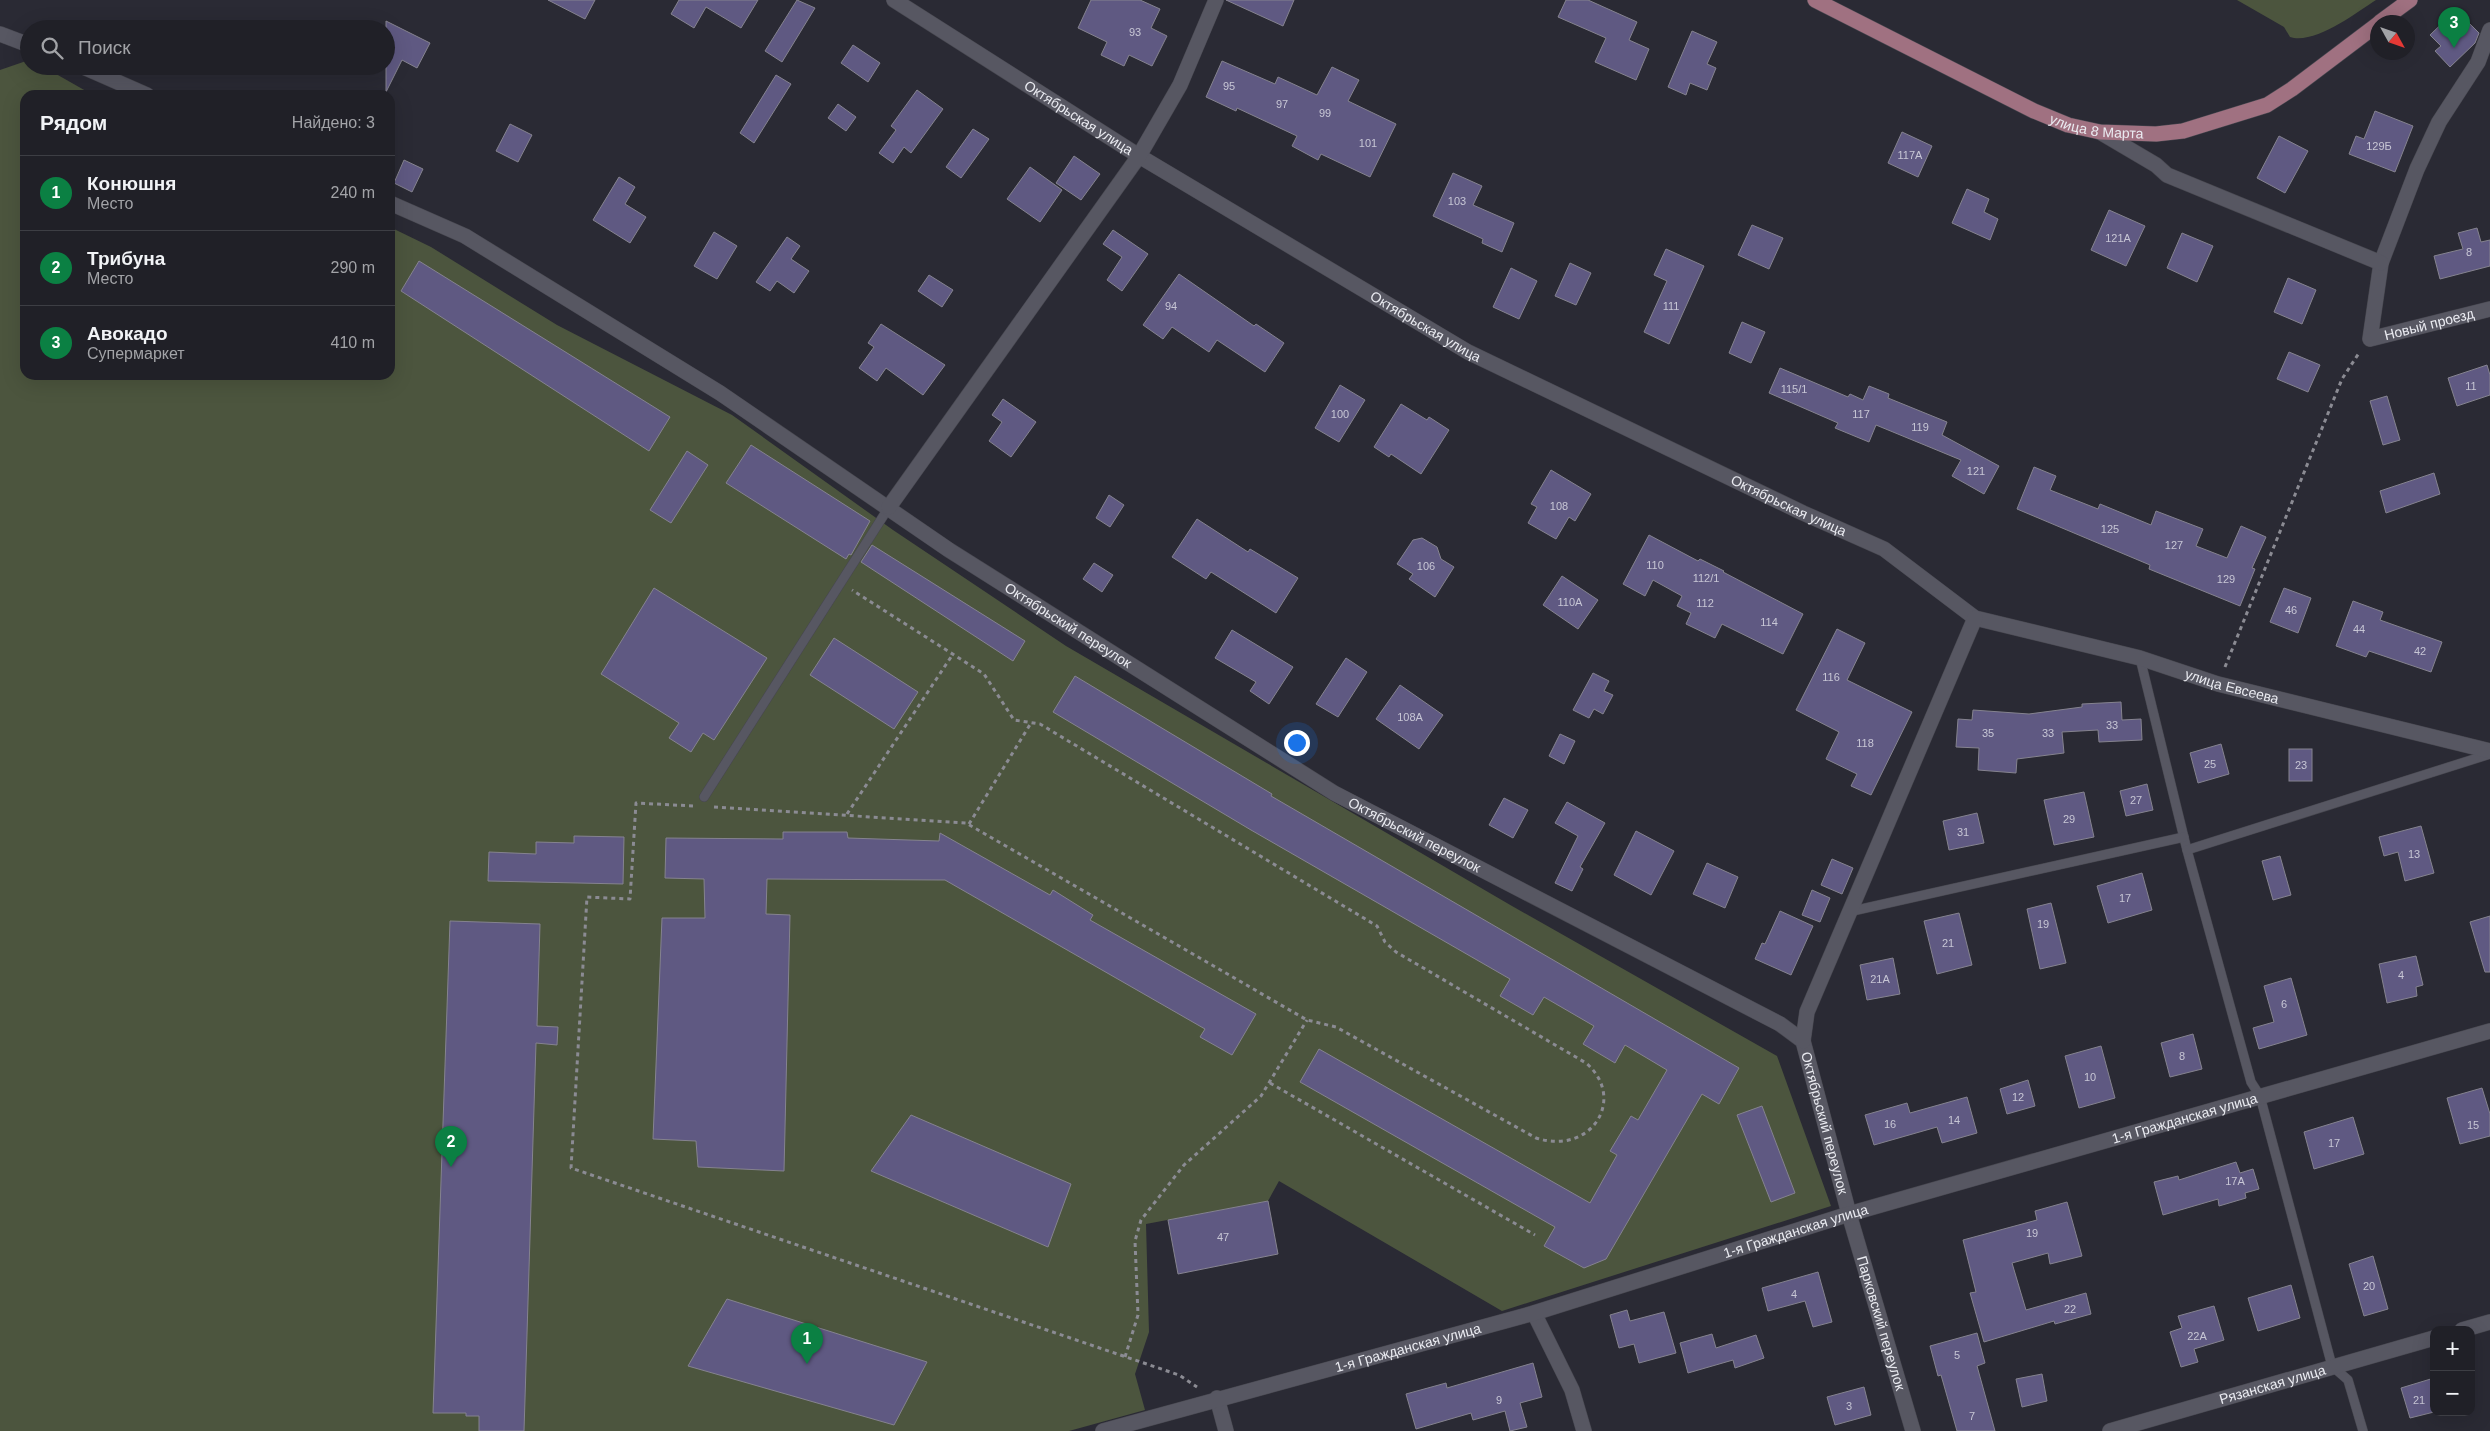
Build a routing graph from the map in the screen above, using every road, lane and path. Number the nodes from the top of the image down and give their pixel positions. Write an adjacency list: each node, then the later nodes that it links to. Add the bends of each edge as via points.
1 (894, 0): 13 (street, Октябрьская улица)
2 (1216, 0): 13 (street, via 1180,85)
3 (1815, 0): 12 (main road, улица 8 Марта, via 2034,111 2068,125)
4 (2410, 0): 5 (main road, улица 8 Марта)
5 (2390, 15)
6 (2370, 30): 12 (main road, улица 8 Марта, via 2267,105 2183,131 2156,134)
7 (2490, 30): 15 (street, via 2478,62 2427,146)
8 (0, 34): 9 (street)
9 (20, 42)
10 (101, 75): 11 (street)
11 (136, 90)
12 (2100, 132): 15 (street, via 2167,175)
13 (1139, 156): 18 (street); 20 (street, Октябрьская улица, via 1468,352 1884,549)
14 (395, 205): 18 (street, Октябрьский переулок, via 465,236 553,289 720,392)
15 (2381, 263): 17 (street)
16 (2490, 309): 17 (street, Новый проезд)
17 (2370, 339): 23 (path, via 2342,379)
18 (889, 507): 19 (lane); 36 (street, Октябрьский переулок, via 949,550 1334,793 1780,1024)
19 (840, 582): 21 (path); 26 (lane)
20 (1975, 618): 22 (street, улица Евсеева); 33 (street)
21 (953, 654): 24 (path, via 989,679 1011,718); 29 (path)
22 (2140, 658): 23 (street, улица Евсеева); 31 (lane)
23 (2218, 684): 25 (street, улица Евсеева)
24 (1031, 723): 30 (path); 34 (path, via 1040,724 1377,926 1385,942 1396,952 1586,1063 1600,1082 1602,1109 1593,1128 1585,1135 1562,1142 1543,1140 1336,1027)
25 (2490, 752): 32 (lane)
26 (704, 796)
27 (698, 806): 45 (path, via 636,803 630,899 587,896 571,1168)
28 (708, 807): 29 (path)
29 (847, 815): 30 (path)
30 (969, 824): 34 (path)
31 (2184, 837): 32 (lane); 33 (lane)
32 (2187, 850): 38 (lane, via 2251,1082)
33 (1848, 912): 36 (street, via 1807,1012)
34 (1306, 1020): 37 (path)
35 (2490, 1031): 38 (street, 1-я Гражданская улица)
36 (1803, 1041): 39 (street, Октябрьский переулок)
37 (1270, 1083): 40 (path); 45 (path, via 1252,1106 1184,1165 1140,1220 1135,1241 1138,1315)
38 (2260, 1096): 39 (street, 1-я Гражданская улица); 46 (lane)
39 (1849, 1214): 41 (street, 1-я Гражданская улица); 51 (street, Парковский переулок)
40 (1535, 1235)
41 (1534, 1312): 47 (street, 1-я Гражданская улица); 50 (street, via 1572,1390)
42 (2490, 1322): 43 (street)
43 (2475, 1326)
44 (2430, 1339): 46 (street, Рязанская улица)
45 (1125, 1357): 47 (path, via 1188,1380 1202,1393)
46 (2332, 1366): 52 (street, Рязанская улица); 53 (lane, via 2348,1380)
47 (1217, 1398): 48 (street, 1-я Гражданская улица); 49 (street)
48 (1103, 1431)
49 (1226, 1431)
50 (1584, 1431)
51 (1913, 1431)
52 (2110, 1431)
53 (2363, 1431)

